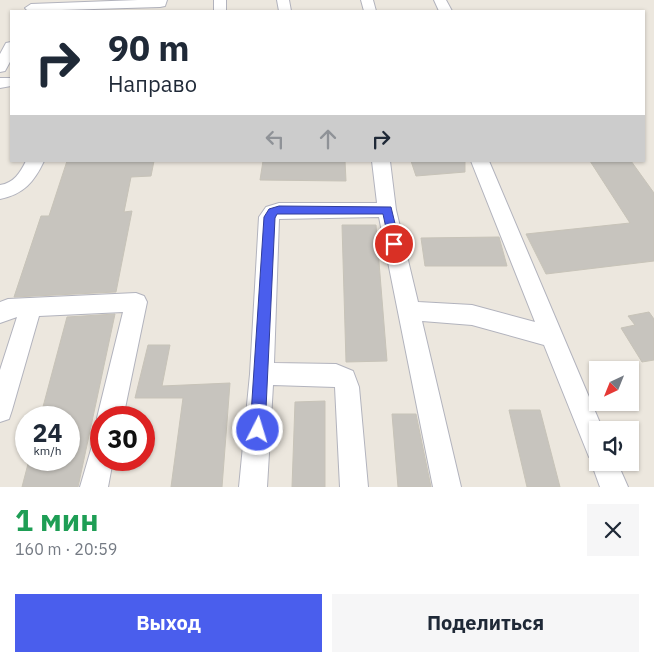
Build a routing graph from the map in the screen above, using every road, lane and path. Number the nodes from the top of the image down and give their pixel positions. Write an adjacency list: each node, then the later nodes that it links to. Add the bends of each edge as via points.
1 (160, 5): 3 (street)
2 (32, 6): 3 (street)
3 (56, 9)
4 (10, 48): 5 (street)
5 (0, 68)
6 (35, 162): 9 (street, via 25,182)
7 (382, 162): 10 (street)
8 (480, 162): 14 (street)
9 (0, 192)
10 (387, 210): 12 (street); 15 (street, via 279,210 269,217)
11 (31, 307): 13 (street, via 8,308); 16 (street, via 136,302); 17 (street)
12 (409, 310): 14 (street, via 472,315); 24 (street)
13 (0, 314)
14 (552, 337): 18 (street)
15 (262, 374): 22 (street); 23 (street, via 336,375 344,380)
16 (113, 406)
17 (0, 410)
18 (589, 426)
19 (98, 471): 21 (street)
20 (608, 471): 25 (street)
21 (94, 487)
22 (253, 487)
23 (354, 487)
24 (446, 487)
25 (614, 487)

